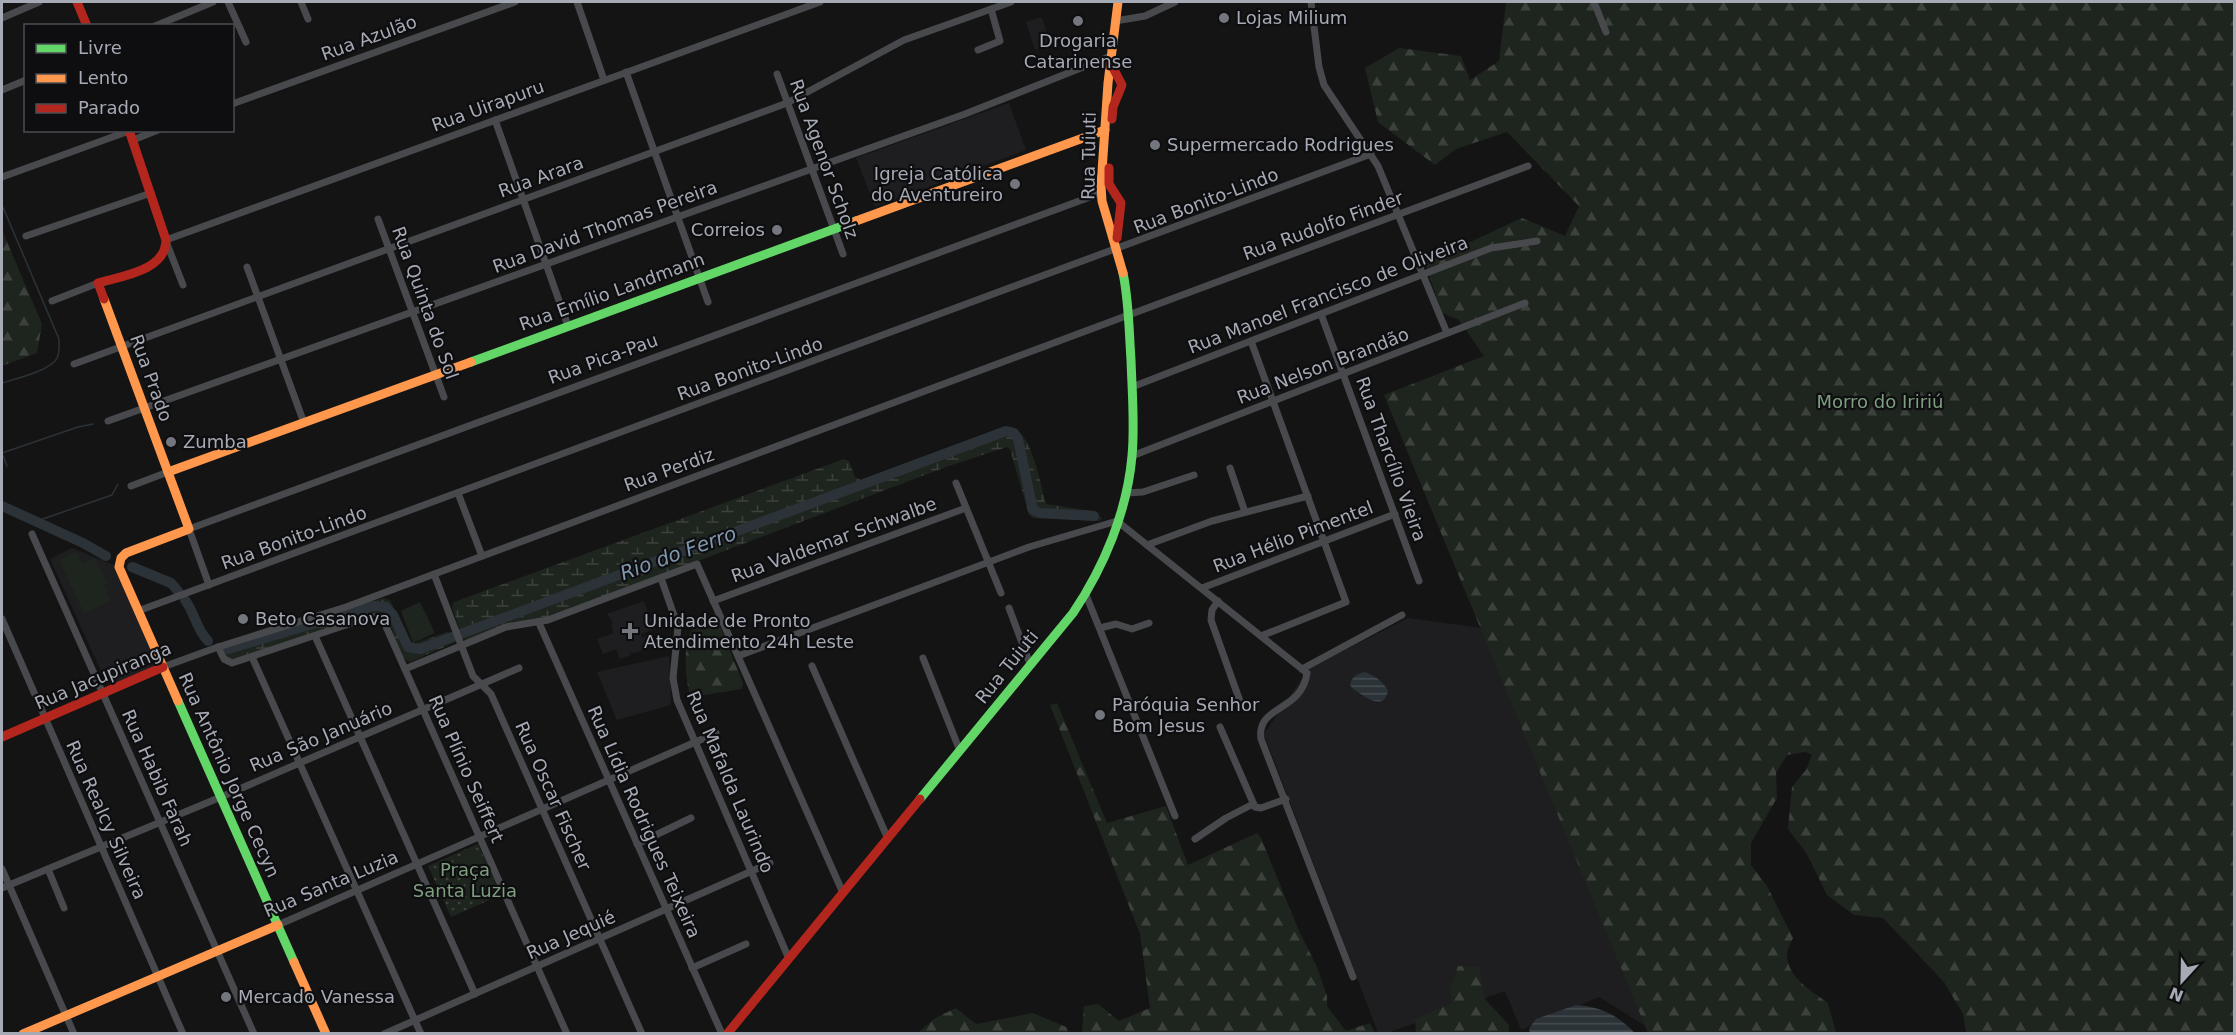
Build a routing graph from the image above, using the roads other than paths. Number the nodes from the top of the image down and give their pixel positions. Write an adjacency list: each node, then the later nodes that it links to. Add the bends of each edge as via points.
1 (39, 2): 15 (street)
2 (77, 2): 18 (street)
3 (213, 2): 19 (street)
4 (228, 2): 21 (street)
5 (301, 2): 16 (street)
6 (515, 2): 31 (street, Rua Azulão)
7 (577, 2): 26 (street)
8 (820, 2): 24 (street, Rua Uirapuru)
9 (1011, 2): 14 (street, Rua Arara)
10 (1118, 2): 17 (street, Rua Tuiuti)
11 (1175, 2): 17 (street, via 1145,16)
12 (1311, 2): 37 (street, via 1324,85)
13 (1594, 2): 20 (street)
14 (991, 9): 22 (street, via 1000,41); 32 (street, Rua Arara, via 898,43)
15 (2, 18)
16 (308, 19)
17 (1115, 21): 23 (street, Rua Tuiuti)
18 (86, 24)
19 (160, 24)
20 (1606, 32)
21 (246, 42)
22 (978, 50)
23 (1111, 59): 28 (street); 29 (street, Rua Tuiuti); 39 (street, Rua David Thomas Pereira)
24 (626, 72): 26 (street, Rua Uirapuru); 36 (street)
25 (777, 74): 32 (street, Rua Agenor Scholz)
26 (604, 80): 33 (street, Rua Uirapuru)
27 (24, 81): 30 (street)
28 (1121, 82): 29 (street); 44 (street, Rua Tuiuti, via 1112,112 1108,178)
29 (1108, 83): 34 (street, Rua Tuiuti)
30 (2, 90)
31 (234, 103)
32 (787, 103): 36 (street, Rua Arara); 39 (street, Rua Agenor Scholz)
33 (495, 120): 43 (street); 52 (street, Rua Uirapuru)
34 (1105, 130): 42 (street, Rua Tuiuti); 49 (street, Rua Emílio Landmann)
35 (130, 134): 40 (street); 41 (street)
36 (654, 151): 43 (street, Rua Arara); 47 (street)
37 (1371, 154): 46 (street); 54 (street, Rua Bonito-Lindo)
38 (1528, 165): 46 (street, Rua Rudolfo Finder)
39 (812, 169): 47 (street, Rua David Thomas Pereira); 49 (street, Rua Agenor Scholz)
40 (2, 177)
41 (151, 193): 50 (street); 52 (street)
42 (1101, 193): 45 (street, Rua Tuiuti); 96 (street, Rua Pica-Pau)
43 (523, 199): 53 (street, Rua Arara); 56 (street)
44 (1121, 207): 45 (street, via 1114,212); 54 (street, Rua Tuiuti)
45 (1105, 210): 54 (street, Rua Tuiuti)
46 (1398, 214): 58 (street); 68 (street, Rua Rudolfo Finder)
47 (678, 217): 56 (street, Rua David Thomas Pereira); 59 (street)
48 (378, 219): 53 (street, Rua Quinta do Sol)
49 (834, 229): 55 (street, Rua Agenor Scholz); 59 (street, Rua Emílio Landmann)
50 (26, 236)
51 (1537, 241): 58 (street, Rua Manoel Francisco de Oliveira, via 1498,246)
52 (167, 242): 60 (street, via 164,256 158,262); 61 (street)
53 (389, 248): 62 (street, Rua Arara); 66 (street, Rua Quinta do Sol)
54 (1117, 250): 68 (street, Rua Tuiuti); 89 (street, Rua Bonito-Lindo)
55 (843, 254)
56 (546, 264): 66 (street, Rua David Thomas Pereira); 69 (street)
57 (247, 267): 62 (street)
58 (1423, 275): 67 (street, Rua Manoel Francisco de Oliveira); 70 (street)
59 (700, 278): 64 (street); 69 (street, Rua Emílio Landmann)
60 (98, 283): 63 (street); 72 (street, Rua Prado)
61 (183, 285)
62 (258, 297): 72 (street, Rua Arara); 73 (street)
63 (52, 301)
64 (708, 302)
65 (1525, 303): 70 (street, Rua Nelson Brandão)
66 (413, 312): 73 (street, Rua David Thomas Pereira); 76 (street, Rua Quinta do Sol)
67 (1321, 314): 71 (street, Rua Manoel Francisco de Oliveira); 75 (street, Rua Tharcílio Vieira)
68 (1128, 315): 77 (street, Rua Tuiuti); 100 (street, Rua Perdiz)
69 (568, 326): 76 (street, Rua Emílio Landmann)
70 (1447, 333): 75 (street, Rua Nelson Brandão)
71 (1251, 341): 77 (street, Rua Manoel Francisco de Oliveira); 79 (street)
72 (122, 346): 74 (street, Rua Arara); 80 (street, Rua Prado)
73 (280, 359): 80 (street, Rua David Thomas Pereira); 82 (street)
74 (74, 364)
75 (1343, 374): 79 (street, Rua Nelson Brandão); 94 (street, Rua Tharcílio Vieira)
76 (436, 375): 78 (street, Rua Quinta do Sol); 82 (street, Rua Emílio Landmann)
77 (1132, 387): 83 (street, Rua Tuiuti)
78 (444, 397)
79 (1273, 401): 83 (street, Rua Nelson Brandão); 91 (street)
80 (144, 408): 81 (street, Rua David Thomas Pereira); 85 (street, Rua Prado)
81 (108, 421)
82 (304, 423): 85 (street, Rua Emílio Landmann)
83 (1132, 456): 90 (street, Rua Tuiuti)
84 (1230, 468): 93 (street)
85 (168, 472): 88 (street, Rua Emílio Landmann); 96 (street, Rua Prado)
86 (1194, 475): 90 (street, via 1143,492)
87 (956, 483): 92 (street)
88 (131, 486)
89 (458, 493): 100 (street); 106 (street, Rua Bonito-Lindo)
90 (1126, 493): 95 (street, Rua Tuiuti)
91 (1308, 496): 93 (street); 98 (street)
92 (966, 508): 102 (street); 110 (street, Rua Valdemar Schwalbe)
93 (1245, 512): 99 (street)
94 (1395, 514): 98 (street, Rua Hélio Pimentel); 105 (street, Rua Tharcílio Vieira)
95 (1117, 521): 99 (street); 102 (street); 109 (street, Rua Tuiuti, via 1104,561)
96 (189, 529): 101 (street, Rua Pica-Pau, via 126,553); 106 (street, Rua Prado)
97 (32, 534): 133 (street, Rua Habib Farah)
98 (1324, 541): 107 (street, Rua Hélio Pimentel); 120 (street, via 1346,602)
99 (1147, 545): 107 (street)
100 (482, 556): 103 (street, Rua Perdiz)
101 (119, 561): 113 (street, Rua Antônio Jorge Cecyn)
102 (988, 563): 108 (street); 123 (street)
103 (434, 574): 121 (street, Rua Oscar Fischer); 122 (street, Rua Perdiz, via 346,607)
104 (662, 578): 110 (street, via 697,564); 117 (street); 141 (street, Rua Mafalda Laurindo, via 678,627 673,667 675,690)
105 (1419, 581)
106 (209, 585): 113 (street, Rua Bonito-Lindo)
107 (1202, 588): 111 (street)
108 (1001, 593)
109 (1086, 595): 118 (street); 126 (street, Rua Tuiuti)
110 (713, 601): 123 (street)
111 (1218, 601): 120 (street); 134 (street, via 1211,620)
112 (1009, 608): 126 (street)
113 (138, 611): 128 (street, Rua Antônio Jorge Cecyn)
114 (1402, 615): 131 (street)
115 (2, 619): 136 (street, Rua Realcy Silveira)
116 (1149, 622): 118 (street, via 1132,629 1116,624)
117 (538, 623): 121 (street); 144 (street, Rua Lídia Rodrigues Teixeira)
118 (1100, 628): 149 (street)
119 (315, 636): 124 (street); 130 (street, Rua Plínio Seiffert, via 378,617 384,622); 140 (street)
120 (1261, 636): 131 (street)
121 (459, 639): 130 (street); 132 (street, Rua Oscar Fischer)
122 (218, 647): 124 (street, via 230,663); 128 (street, Rua Jacupiranga)
123 (738, 656): 164 (street)
124 (252, 657): 143 (street)
125 (923, 658): 142 (street)
126 (1030, 664): 142 (street, Rua Tuiuti)
127 (812, 666): 153 (street)
128 (163, 667): 133 (street, Rua Jacupiranga); 145 (street, Rua Antônio Jorge Cecyn)
129 (519, 668): 132 (street, Rua São Januário)
130 (405, 669): 135 (street, Rua Plínio Seiffert)
131 (1302, 669): 146 (street, via 1307,673 1300,694 1267,718 1260,731)
132 (480, 684): 135 (street, Rua São Januário); 148 (street, Rua Oscar Fischer, via 491,694)
133 (103, 693): 136 (street, Rua Jacupiranga); 151 (street, Rua Habib Farah)
134 (1242, 707)
135 (423, 709): 140 (street, Rua São Januário); 152 (street, Rua Plínio Seiffert)
136 (45, 718): 139 (street, Rua Jacupiranga); 156 (street, Rua Realcy Silveira)
137 (1221, 727): 147 (street)
138 (716, 733): 141 (street, Rua Santa Luzia)
139 (2, 737)
140 (360, 737): 143 (street, Rua São Januário); 158 (street)
141 (694, 742): 144 (street, Rua Santa Luzia); 161 (street, Rua Mafalda Laurindo)
142 (960, 751): 153 (street, Rua Tuiuti)
143 (299, 763): 145 (street, Rua São Januário); 163 (street)
144 (609, 780): 148 (street, Rua Santa Luzia); 155 (street, Rua Lídia Rodrigues Teixeira)
145 (221, 797): 151 (street, Rua São Januário); 167 (street, Rua Antônio Jorge Cecyn)
146 (1286, 799): 147 (street, via 1262,808); 175 (street)
147 (1253, 804): 154 (street)
148 (543, 809): 152 (street, Rua Santa Luzia); 168 (street, Rua Oscar Fischer)
149 (1175, 816)
150 (691, 818): 155 (street)
151 (160, 822): 156 (street, Rua São Januário); 170 (street, Rua Habib Farah)
152 (480, 837): 158 (street, Rua Santa Luzia); 172 (street, Rua Plínio Seiffert)
153 (888, 839): 164 (street, Rua Tuiuti)
154 (1195, 839)
155 (637, 844): 166 (street, Rua Lídia Rodrigues Teixeira)
156 (101, 847): 160 (street, Rua São Januário); 174 (street, Rua Realcy Silveira)
157 (770, 863): 161 (street, Rua Jequié)
158 (418, 865): 163 (street, Rua Santa Luzia); 176 (street)
159 (2, 869): 162 (street)
160 (48, 869): 162 (street, Rua São Januário); 165 (street)
161 (750, 872): 166 (street, Rua Jequié); 171 (street, Rua Mafalda Laurindo)
162 (5, 887): 177 (street)
163 (357, 891): 167 (street, Rua Santa Luzia); 178 (street)
164 (843, 893): 171 (street, Rua Tuiuti)
165 (64, 908)
166 (666, 909): 168 (street, Rua Jequié); 173 (street, Rua Lídia Rodrigues Teixeira)
167 (278, 925): 170 (street, Rua Santa Luzia); 183 (street, Rua Antônio Jorge Cecyn)
168 (600, 938): 172 (street, Rua Jequié); 187 (street, Rua Oscar Fischer)
169 (746, 944): 173 (street)
170 (217, 951): 174 (street, Rua Santa Luzia); 182 (street, Rua Habib Farah)
171 (789, 959): 189 (street, Rua Tuiuti)
172 (537, 966): 176 (street, Rua Jequié); 186 (street, Rua Plínio Seiffert)
173 (693, 968): 188 (street, Rua Lídia Rodrigues Teixeira)
174 (158, 977): 177 (street, Rua Santa Luzia); 181 (street, Rua Realcy Silveira)
175 (1353, 977)
176 (475, 994): 178 (street, Rua Jequié)
177 (66, 1016): 179 (street, Rua Santa Luzia); 180 (street)
178 (415, 1020): 184 (street, Rua Jequié); 185 (street)
179 (23, 1034)
180 (74, 1034)
181 (183, 1034)
182 (254, 1034)
183 (326, 1034)
184 (384, 1034)
185 (421, 1034)
186 (567, 1034)
187 (642, 1034)
188 (722, 1034)
189 (727, 1034)

